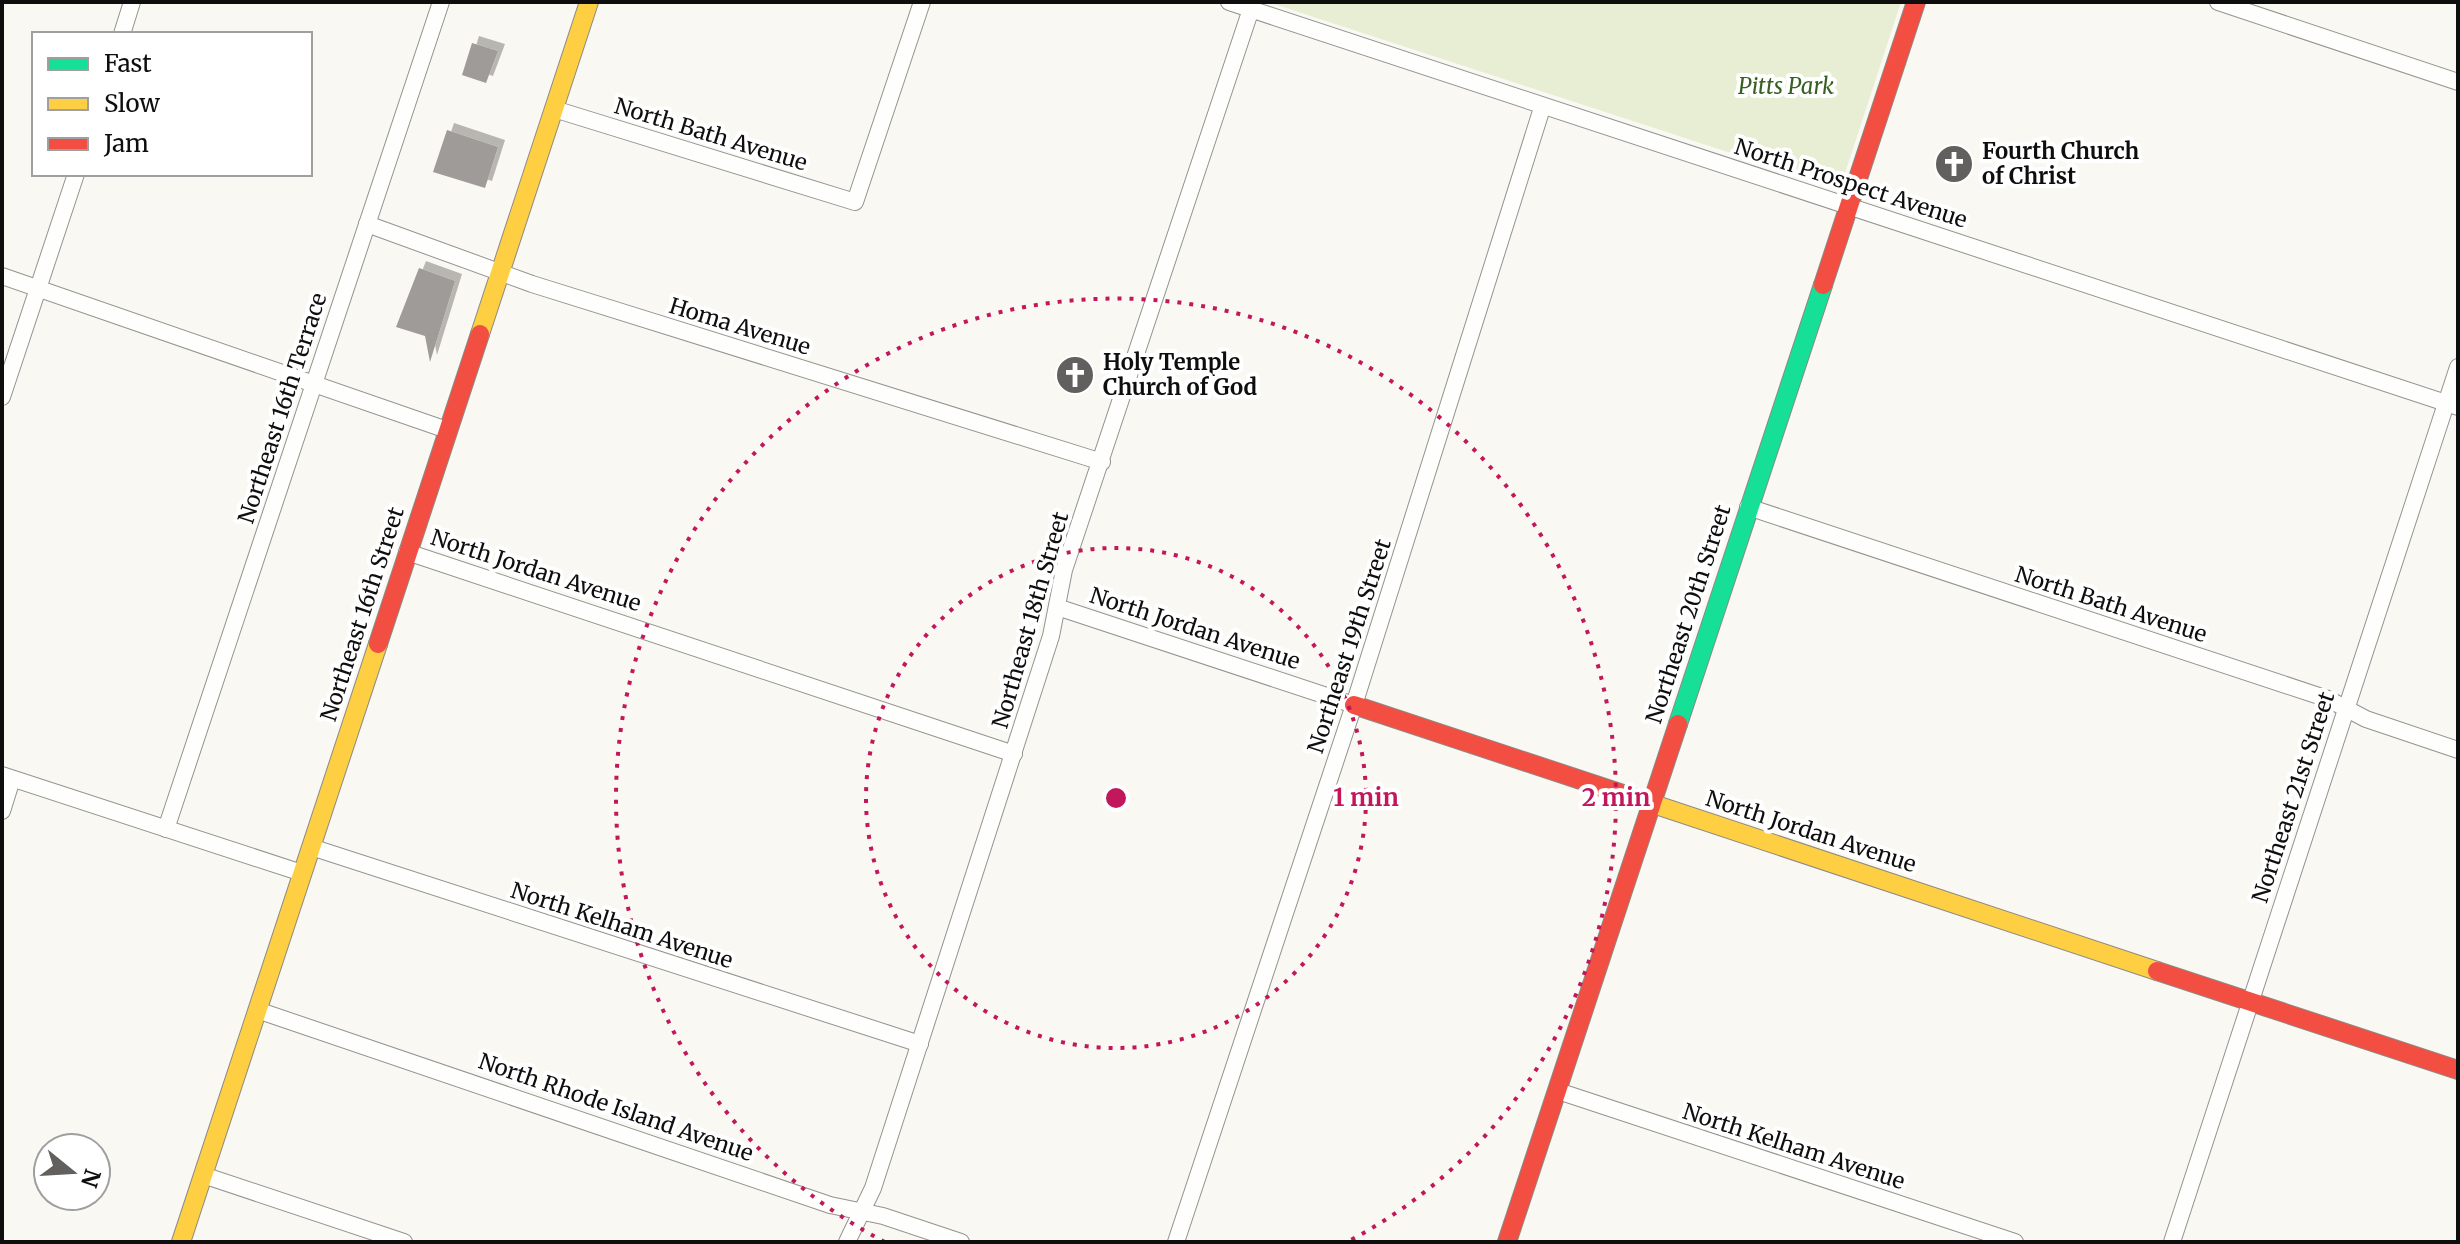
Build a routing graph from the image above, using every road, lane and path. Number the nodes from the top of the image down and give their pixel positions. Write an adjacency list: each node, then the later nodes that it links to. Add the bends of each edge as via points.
1 (132, 2): 9 (street)
2 (441, 2): 15 (street, Northeast 16th Terrace)
3 (589, 2): 12 (street, Northeast 16th Street)
4 (922, 2): 12 (street, North Bath Avenue, via 855,202)
5 (1229, 2): 8 (street, North Prospect Avenue)
6 (1916, 2): 14 (street, Northeast 20th Street)
7 (2218, 2): 10 (street)
8 (1251, 9): 11 (street, North Prospect Avenue); 24 (street, Northeast 18th Street)
9 (123, 32)
10 (2458, 82)
11 (1542, 108): 14 (street, North Prospect Avenue); 28 (street, Northeast 19th Street)
12 (554, 109): 16 (street, Northeast 16th Street)
13 (75, 176): 18 (street)
14 (1849, 204): 22 (street, North Prospect Avenue); 25 (street, Northeast 20th Street)
15 (367, 224): 16 (street, Homa Avenue); 20 (street, Northeast 16th Terrace)
16 (501, 270): 23 (street, Northeast 16th Street); 24 (street, Homa Avenue)
17 (2, 276): 18 (street)
18 (39, 287): 20 (street); 21 (street)
19 (2458, 367): 22 (street, Northeast 21st Street)
20 (314, 384): 23 (street); 35 (street, Northeast 16th Terrace)
21 (2, 397)
22 (2452, 405): 29 (street, Northeast 21st Street)
23 (447, 430): 26 (street, Northeast 16th Street)
24 (1102, 462): 27 (street, Northeast 18th Street, via 1064,570)
25 (1748, 507): 29 (street, North Bath Avenue); 33 (street, Northeast 20th Street)
26 (407, 552): 31 (street, North Jordan Avenue); 36 (street, Northeast 16th Street)
27 (1057, 607): 28 (street, North Jordan Avenue); 31 (street, Northeast 18th Street)
28 (1354, 705): 33 (street, North Jordan Avenue); 49 (street, Northeast 19th Street)
29 (2346, 709): 30 (street, North Bath Avenue); 38 (street, Northeast 21st Street)
30 (2458, 750)
31 (1014, 754): 40 (street, Northeast 18th Street)
32 (7, 777): 34 (street); 35 (street)
33 (1652, 804): 38 (street, North Jordan Avenue); 42 (street, Northeast 20th Street)
34 (2, 811)
35 (166, 829): 37 (street)
36 (311, 847): 37 (street, Northeast 16th Street); 40 (street, North Kelham Avenue)
37 (302, 873): 39 (street, Northeast 16th Street)
38 (2250, 1000): 41 (street, North Jordan Avenue); 52 (street, Northeast 21st Street)
39 (257, 1010): 43 (street, Northeast 16th Street); 44 (street, North Rhode Island Avenue, via 830,1205)
40 (920, 1044): 44 (street, Northeast 18th Street)
41 (2458, 1070)
42 (1558, 1091): 50 (street, Northeast 20th Street); 51 (street, North Kelham Avenue)
43 (203, 1175): 45 (street, Northeast 16th Street); 46 (street)
44 (861, 1211): 47 (street, Northeast 18th Street); 48 (street, North Rhode Island Avenue)
45 (181, 1242)
46 (404, 1242)
47 (847, 1242)
48 (961, 1242)
49 (1176, 1242)
50 (1507, 1242)
51 (2015, 1242)
52 (2172, 1242)

